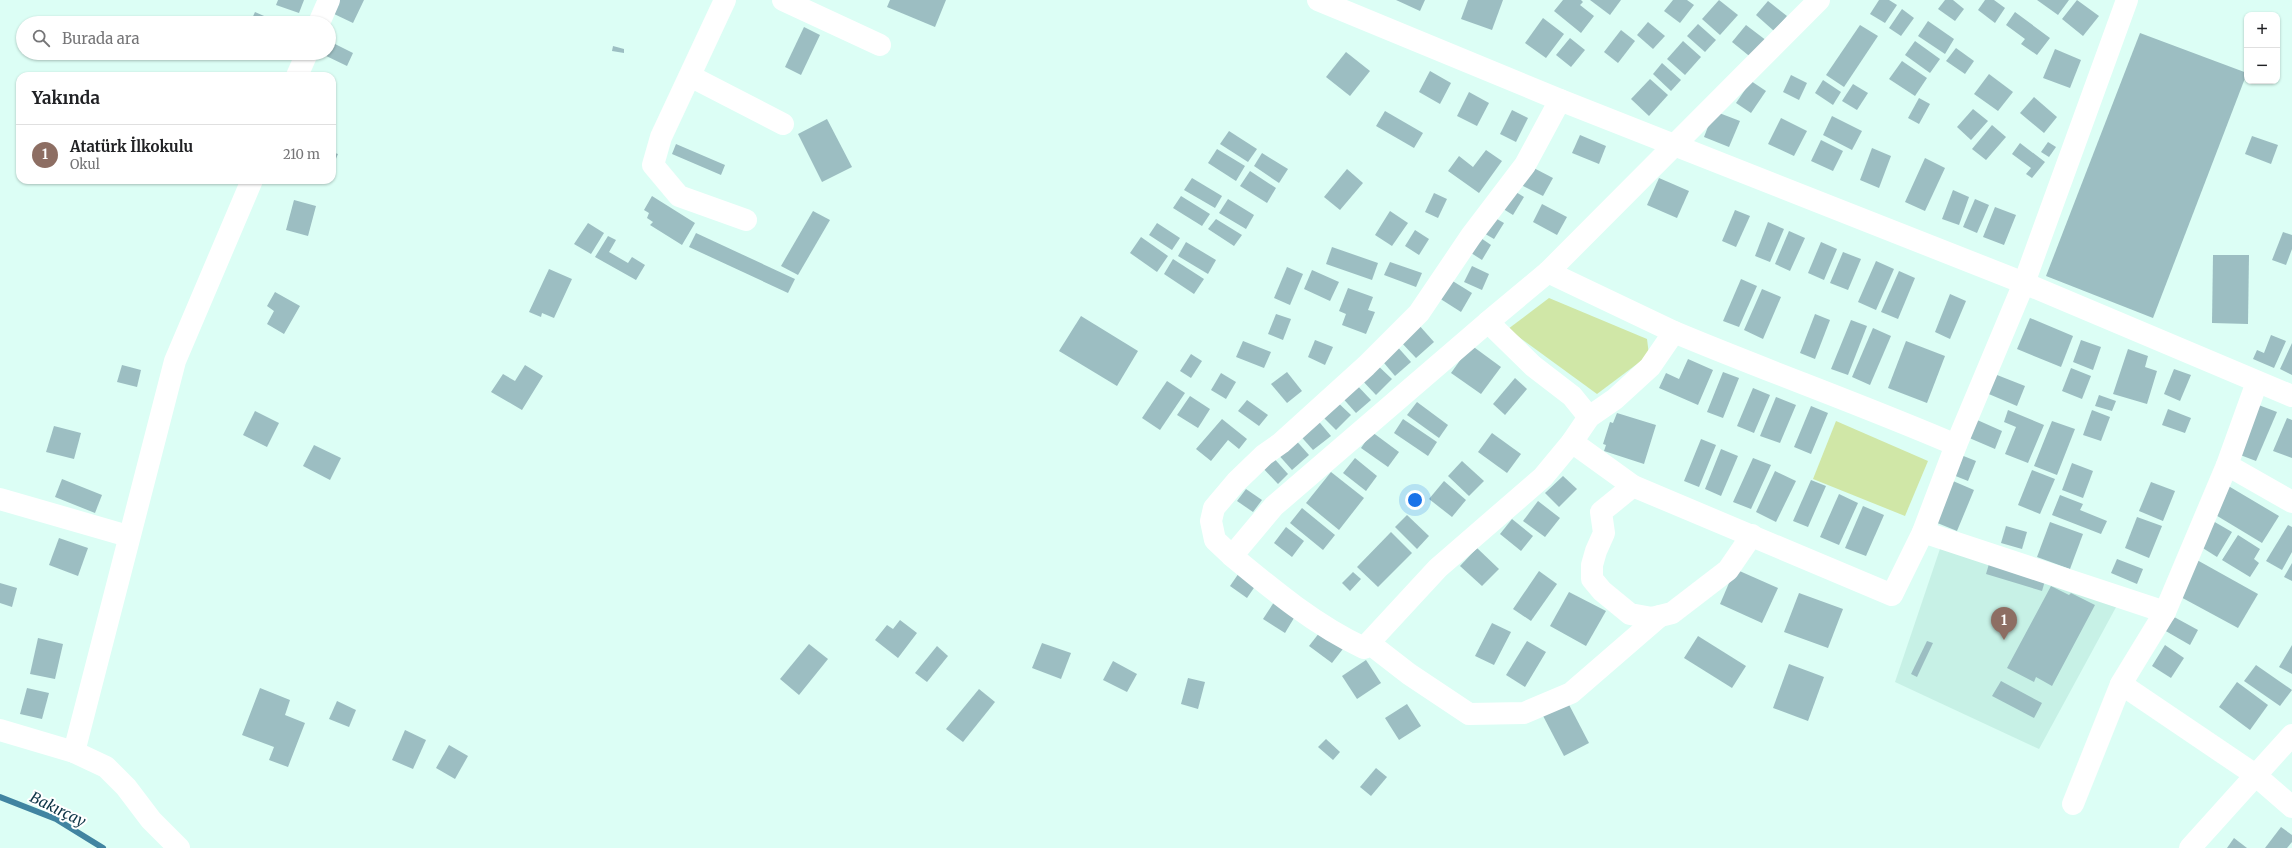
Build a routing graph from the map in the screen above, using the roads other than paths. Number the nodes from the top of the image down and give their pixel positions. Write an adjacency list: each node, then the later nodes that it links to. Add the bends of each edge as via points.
1 (329, 0): 7 (street)
2 (725, 0): 11 (street)
3 (783, 0): 8 (street)
4 (1318, 0): 12 (street)
5 (1819, 0): 14 (street)
6 (2128, 0): 18 (street)
7 (322, 16)
8 (880, 45)
9 (304, 60): 10 (street)
10 (299, 72)
11 (690, 76): 13 (street); 16 (street, via 661,137 653,165 679,196)
12 (1560, 100): 14 (street); 33 (street, via 1525,165 1471,236 1419,313 1366,366 1259,460 1214,508 1211,521 1215,540)
13 (783, 124)
14 (1674, 146): 17 (street); 18 (street)
15 (250, 184): 32 (street, via 175,361)
16 (746, 220)
17 (1548, 272): 19 (street); 20 (street)
18 (2024, 283): 21 (street); 25 (street)
19 (1488, 322): 23 (street, via 1533,366 1572,396); 33 (street, via 1274,506)
20 (1674, 332): 23 (street, via 1650,367 1615,399); 25 (street, via 1882,413)
21 (2257, 382): 22 (street); 26 (street)
22 (2292, 396)
23 (1589, 417): 24 (street)
24 (1572, 442): 27 (street); 36 (street, via 1543,477 1438,568)
25 (1956, 445): 30 (street)
26 (2227, 465): 29 (street); 34 (street)
27 (1633, 486): 31 (street); 35 (street, via 1601,512 1604,533 1592,565 1592,579 1602,591 1630,614 1652,618)
28 (0, 499): 32 (street)
29 (2292, 502)
30 (1923, 532): 31 (street, via 1892,595); 34 (street)
31 (1752, 535): 35 (street, via 1728,570 1672,613)
32 (128, 536): 40 (street)
33 (1232, 556): 36 (street, via 1283,597 1346,640 1364,648)
34 (2165, 612): 37 (street)
35 (1660, 616): 36 (street, via 1571,693 1524,713 1469,714)
36 (1369, 643)
37 (2121, 684): 41 (street); 42 (street)
38 (0, 730): 40 (street)
39 (2292, 735): 41 (street)
40 (74, 752): 44 (street, via 106,767 126,787 151,820)
41 (2254, 774): 43 (street); 45 (street)
42 (2073, 804)
43 (2292, 807)
44 (179, 848)
45 (2190, 848)

